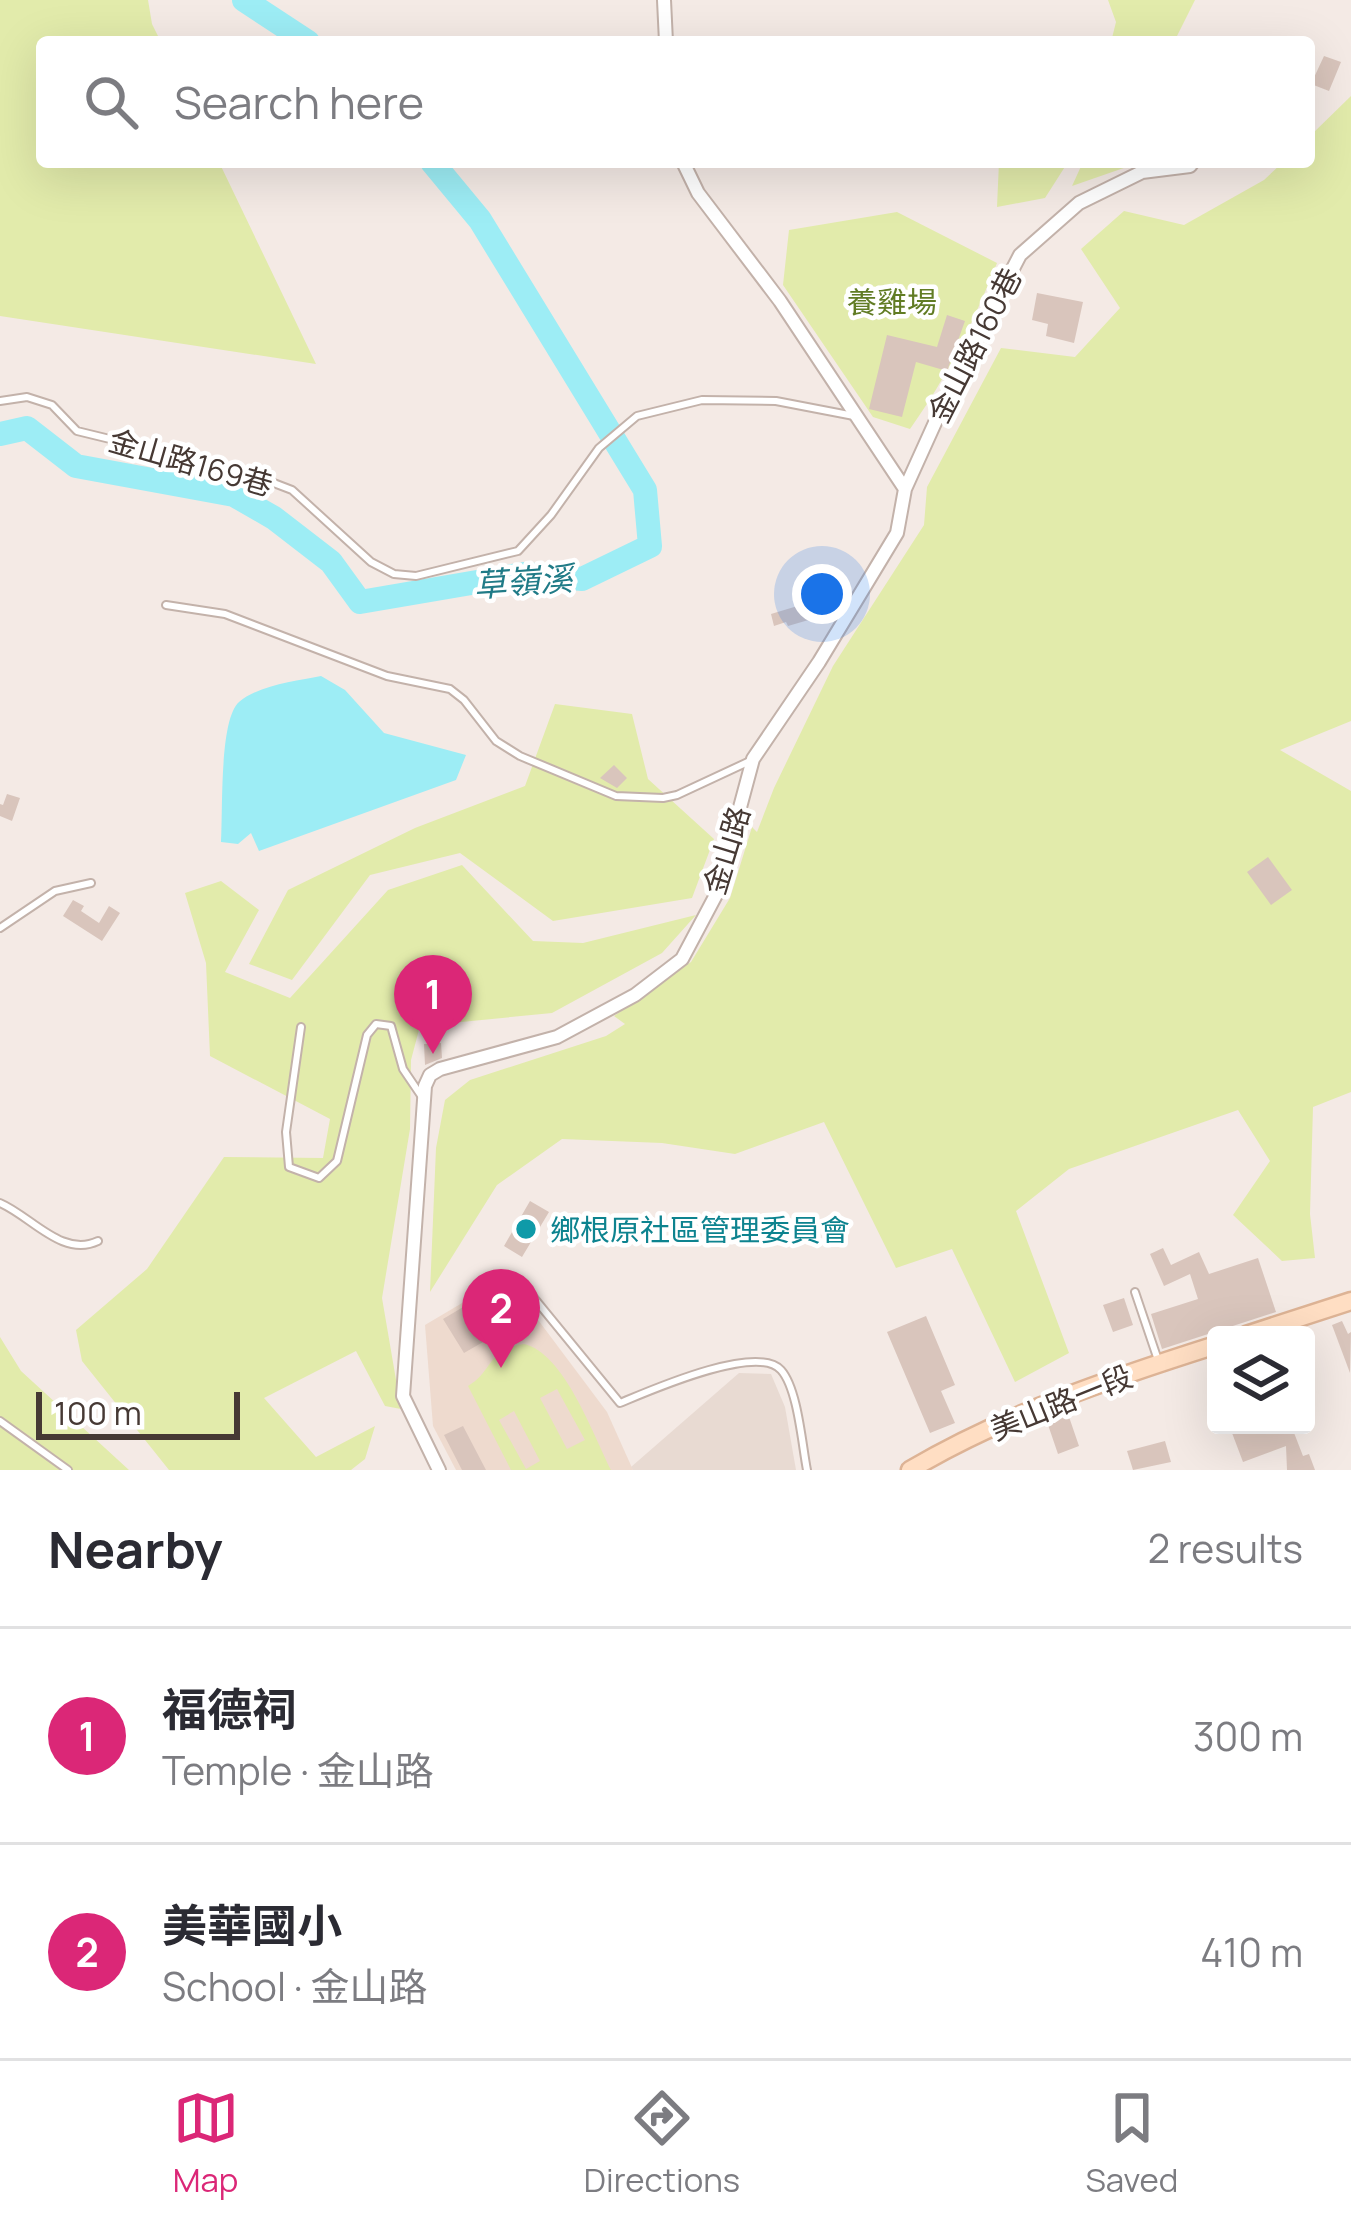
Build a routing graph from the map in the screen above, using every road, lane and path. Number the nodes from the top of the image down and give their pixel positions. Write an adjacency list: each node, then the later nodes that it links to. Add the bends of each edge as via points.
1 (664, 0): 2 (street)
2 (666, 36)
3 (685, 168): 6 (street)
4 (1174, 168): 7 (street, 金山路160巷, via 1142,172 1079,203 1020,255)
5 (0, 401): 6 (lane, 金山路169巷, via 28,397 52,405 77,431 292,490 371,562 416,576 518,551 599,448 637,416 702,400 776,400)
6 (859, 416): 7 (street)
7 (905, 489): 9 (street, 金山路, via 897,532)
8 (166, 605): 9 (lane, via 224,614 387,676 450,689 496,742 616,796 677,795)
9 (753, 759): 13 (street, 金山路, via 717,893 682,959 557,1037 440,1069)
10 (91, 883): 11 (lane, via 56,891)
11 (0, 928)
12 (302, 1027): 13 (lane, via 286,1132 290,1166 319,1178 337,1161 376,1024 391,1026 403,1069)
13 (422, 1097): 24 (street, via 403,1396)
14 (0, 1203): 15 (lane, via 68,1243)
15 (98, 1241)
16 (525, 1287): 25 (lane, via 620,1403 684,1375 764,1361 781,1370)
17 (1135, 1292): 21 (lane)
18 (1351, 1301): 19 (street)
19 (1274, 1326)
20 (1207, 1348): 21 (street, 美山路一段)
21 (1159, 1364): 26 (street, 美山路一段, via 1089,1387)
22 (0, 1421): 23 (lane)
23 (68, 1470)
24 (440, 1470)
25 (807, 1470)
26 (910, 1470)

